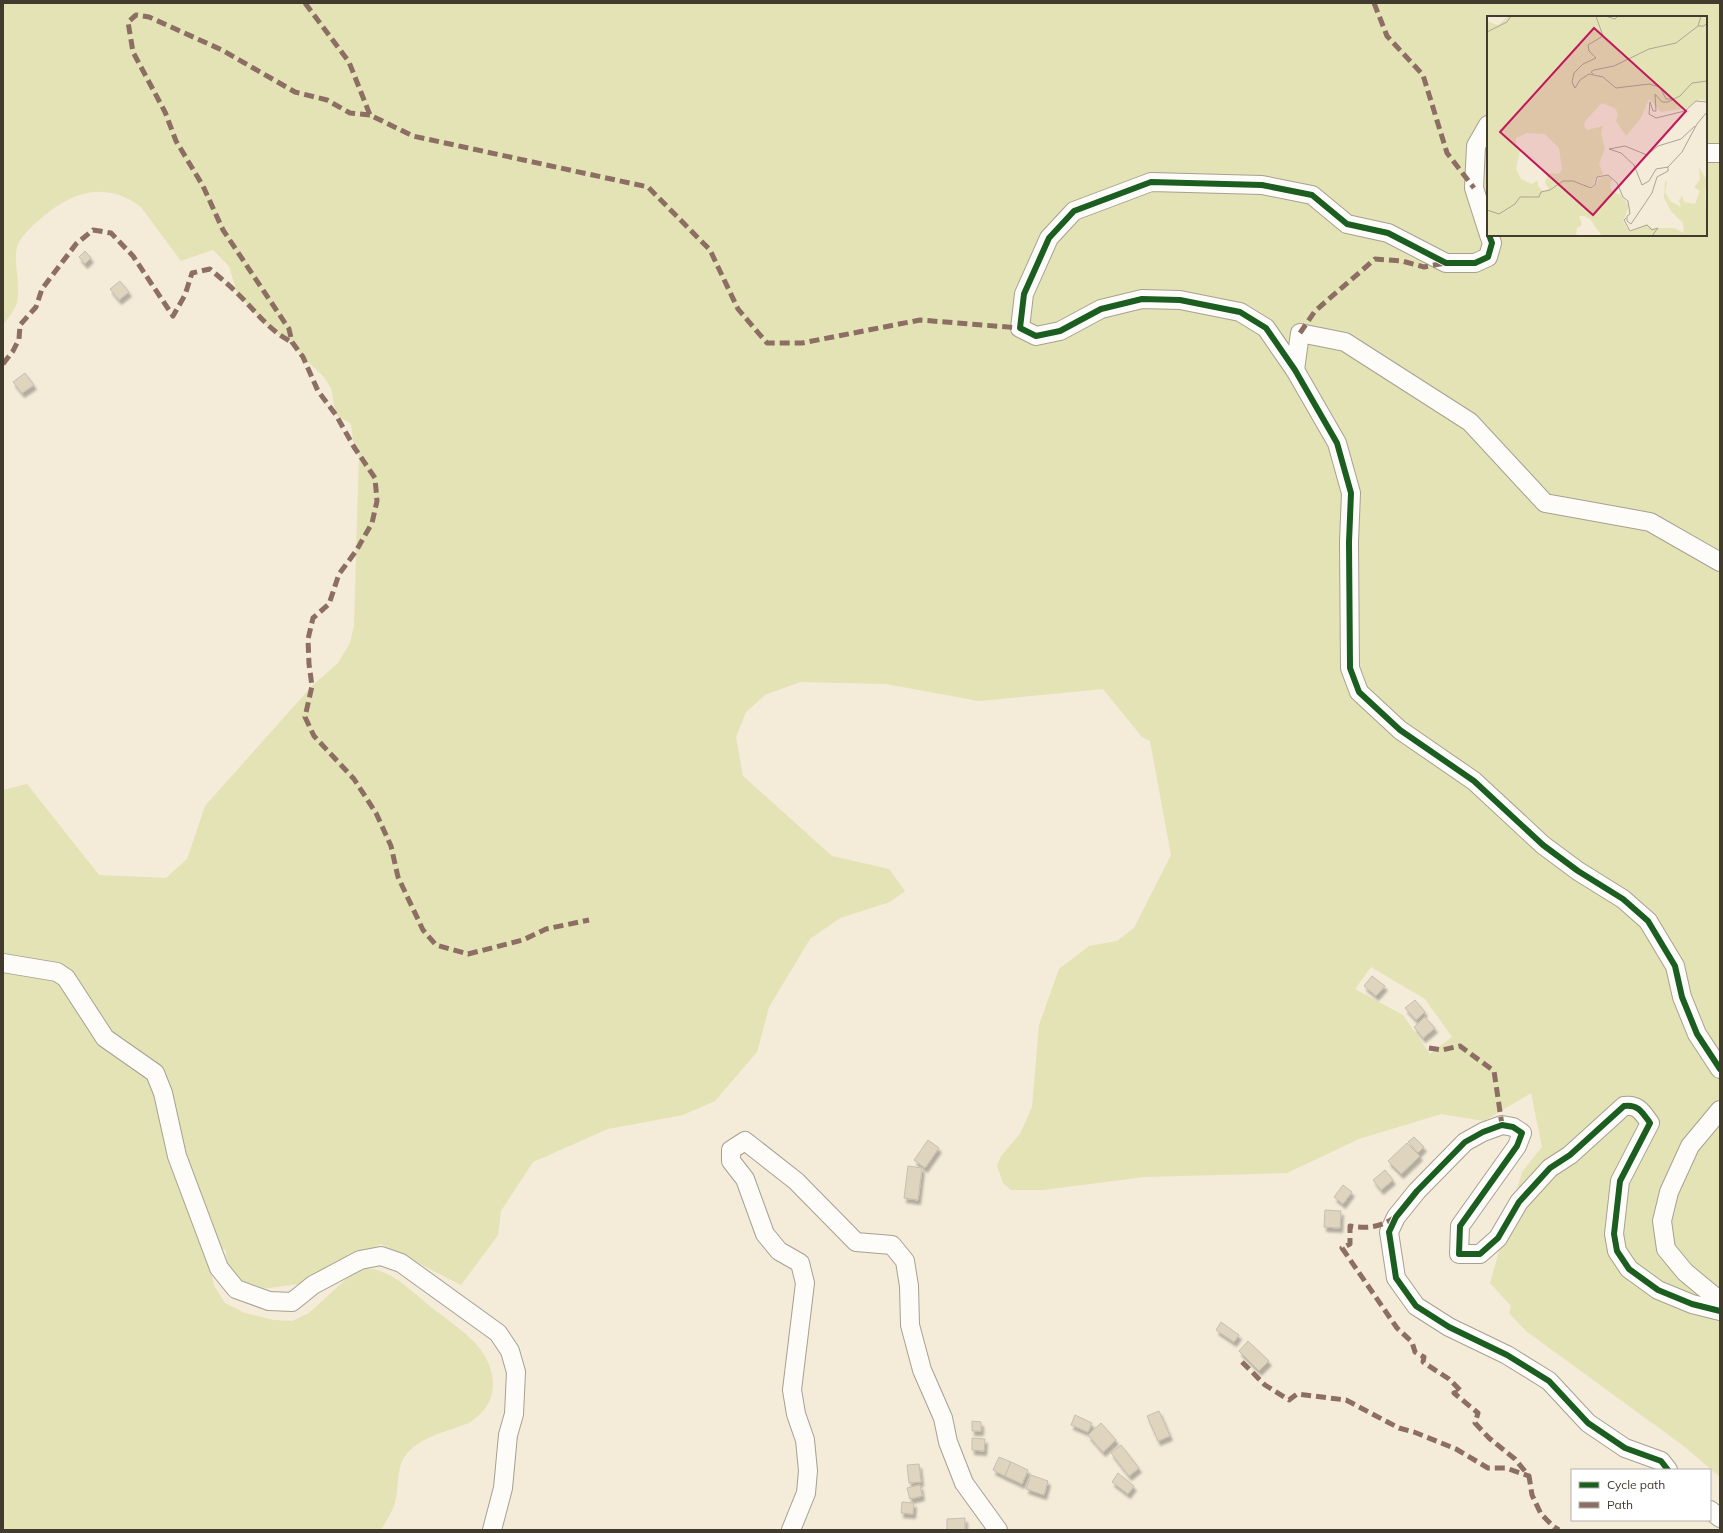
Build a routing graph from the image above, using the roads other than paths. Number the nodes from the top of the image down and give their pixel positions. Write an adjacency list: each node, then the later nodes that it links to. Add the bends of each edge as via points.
1 (1487, 127): 4 (street, via 1476,146 1474,188)
2 (1707, 153): 3 (street)
3 (1720, 153)
4 (1487, 229)
5 (1489, 236): 6 (street, via 1492,243 1488,257 1475,263 1446,263 1388,233 1347,224 1312,195 1262,186 1152,182 1074,211 1049,238 1024,294 1020,328 1036,336 1060,331 1101,309 1142,299 1180,300 1240,312 1266,328)
6 (1295, 370): 7 (street, via 1300,333 1345,342 1470,422 1545,503 1650,522); 9 (street, via 1336,443 1351,493 1350,668 1359,692 1400,730 1474,781 1543,844 1578,871 1623,899 1648,921 1675,966 1682,997 1696,1034)
7 (1720, 562)
8 (3, 963): 16 (street, via 57,972 66,978 105,1038 155,1073 163,1093 177,1156 219,1268 236,1289 269,1301 292,1302 313,1286 360,1260 381,1256 401,1263 498,1333 510,1351 516,1372 514,1414 508,1434 503,1488)
9 (1720, 1069)
10 (1720, 1110): 11 (street, via 1690,1146 1669,1192 1662,1221 1666,1248 1685,1272)
11 (1720, 1301)
12 (1720, 1311): 13 (street, via 1692,1304 1658,1290 1629,1269 1617,1251 1614,1234 1620,1181 1650,1123 1640,1108 1632,1104 1624,1106 1570,1155 1550,1168 1519,1202 1498,1238 1480,1254 1459,1254 1460,1226 1517,1146 1522,1133 1513,1127 1502,1125 1465,1142 1417,1191 1396,1216 1389,1232 1396,1278 1416,1306 1449,1327 1507,1355 1549,1381 1588,1423 1624,1448 1661,1461)
13 (1667, 1469)
14 (1711, 1511): 15 (street)
15 (1720, 1518)
16 (492, 1530)
17 (791, 1530): 18 (street, via 806,1494 808,1471 805,1440 796,1414 792,1390 805,1283 800,1263 780,1251 765,1234 745,1179 732,1161 731,1150 745,1140 796,1182 856,1242 892,1245 905,1261 909,1286 910,1325 922,1370 942,1418 948,1442 964,1483)
18 (998, 1530)

